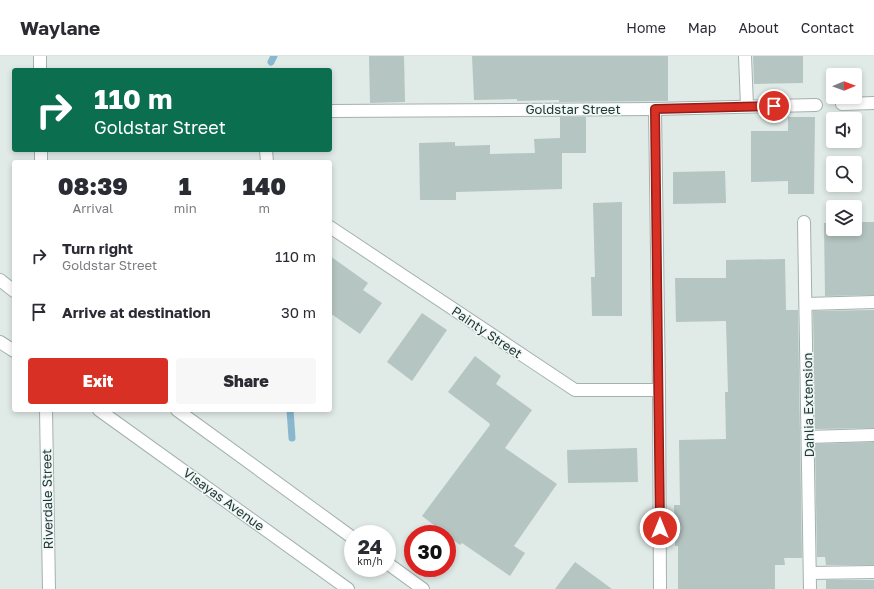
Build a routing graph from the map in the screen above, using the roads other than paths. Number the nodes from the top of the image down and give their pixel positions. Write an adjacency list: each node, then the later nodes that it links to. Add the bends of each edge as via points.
1 (40, 56): 3 (street)
2 (745, 56): 7 (street)
3 (40, 68)
4 (862, 104): 5 (street)
5 (874, 104)
6 (816, 105): 7 (street, Goldstar Street)
7 (747, 106): 8 (street, Goldstar Street)
8 (655, 109): 9 (street, Goldstar Street); 18 (street)
9 (332, 112)
10 (804, 222): 15 (street, Dahlia Extension)
11 (332, 228): 18 (street, Painty Street, via 576,390)
12 (0, 280): 13 (street)
13 (12, 289)
14 (874, 302): 15 (street)
15 (806, 304): 23 (street, Dahlia Extension)
16 (0, 342): 17 (street)
17 (12, 350)
18 (659, 390): 31 (street)
19 (46, 412): 28 (street, Riverdale Street)
20 (102, 412): 29 (street, Visayas Avenue)
21 (180, 412): 24 (street)
22 (874, 435): 23 (street)
23 (808, 437): 27 (street, Dahlia Extension)
24 (344, 531)
25 (396, 570): 30 (street)
26 (874, 572): 27 (street)
27 (810, 573): 32 (street, Dahlia Extension)
28 (49, 589)
29 (348, 589)
30 (423, 589)
31 (660, 589)
32 (810, 589)

